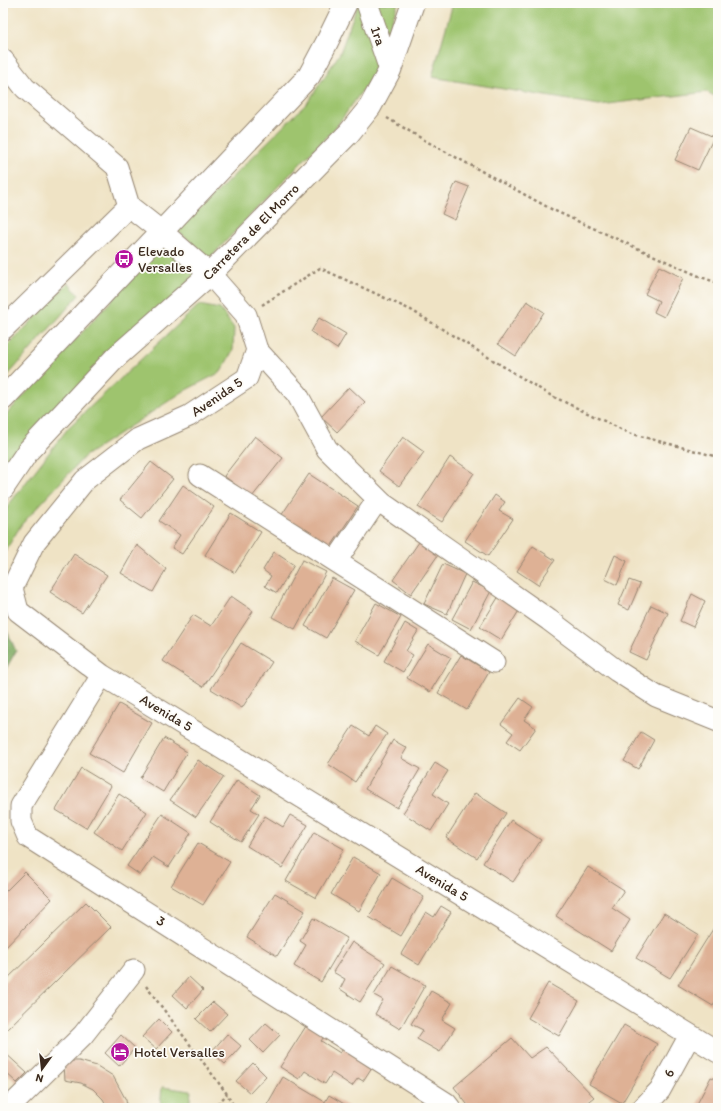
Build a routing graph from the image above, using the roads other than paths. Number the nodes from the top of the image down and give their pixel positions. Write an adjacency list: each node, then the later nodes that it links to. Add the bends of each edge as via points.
1 (346, 3): 7 (main road, via 309,76)
2 (367, 3): 5 (street, 1ra)
3 (413, 3): 5 (main road, Carretera de El Morro)
4 (3, 60): 6 (street, via 25,88 116,167)
5 (390, 70): 8 (main road, Carretera de El Morro, via 370,107 349,133)
6 (129, 206): 7 (street); 9 (street)
7 (162, 232): 8 (street); 11 (main road)
8 (210, 274): 10 (street, via 246,315); 13 (main road, Carretera de El Morro, via 116,357 28,451)
9 (3, 329)
10 (257, 350): 14 (street, via 298,394 327,449); 17 (street, Avenida 5, via 247,378 189,416 138,439 85,480 34,543 12,588 18,611)
11 (3, 399)
12 (200, 475): 15 (street)
13 (3, 488)
14 (378, 499): 15 (street); 18 (street, via 550,620 617,671 656,696)
15 (336, 561): 16 (street)
16 (494, 662)
17 (102, 674): 20 (street, Avenida 5); 23 (street, 3, via 21,806 22,821 28,837 446,1103)
18 (718, 721)
19 (134, 970): 22 (street, via 83,1035)
20 (690, 1035): 21 (street, Avenida 5); 24 (street, 6, via 660,1090)
21 (718, 1052)
22 (9, 1108)
23 (450, 1108)
24 (642, 1108)

